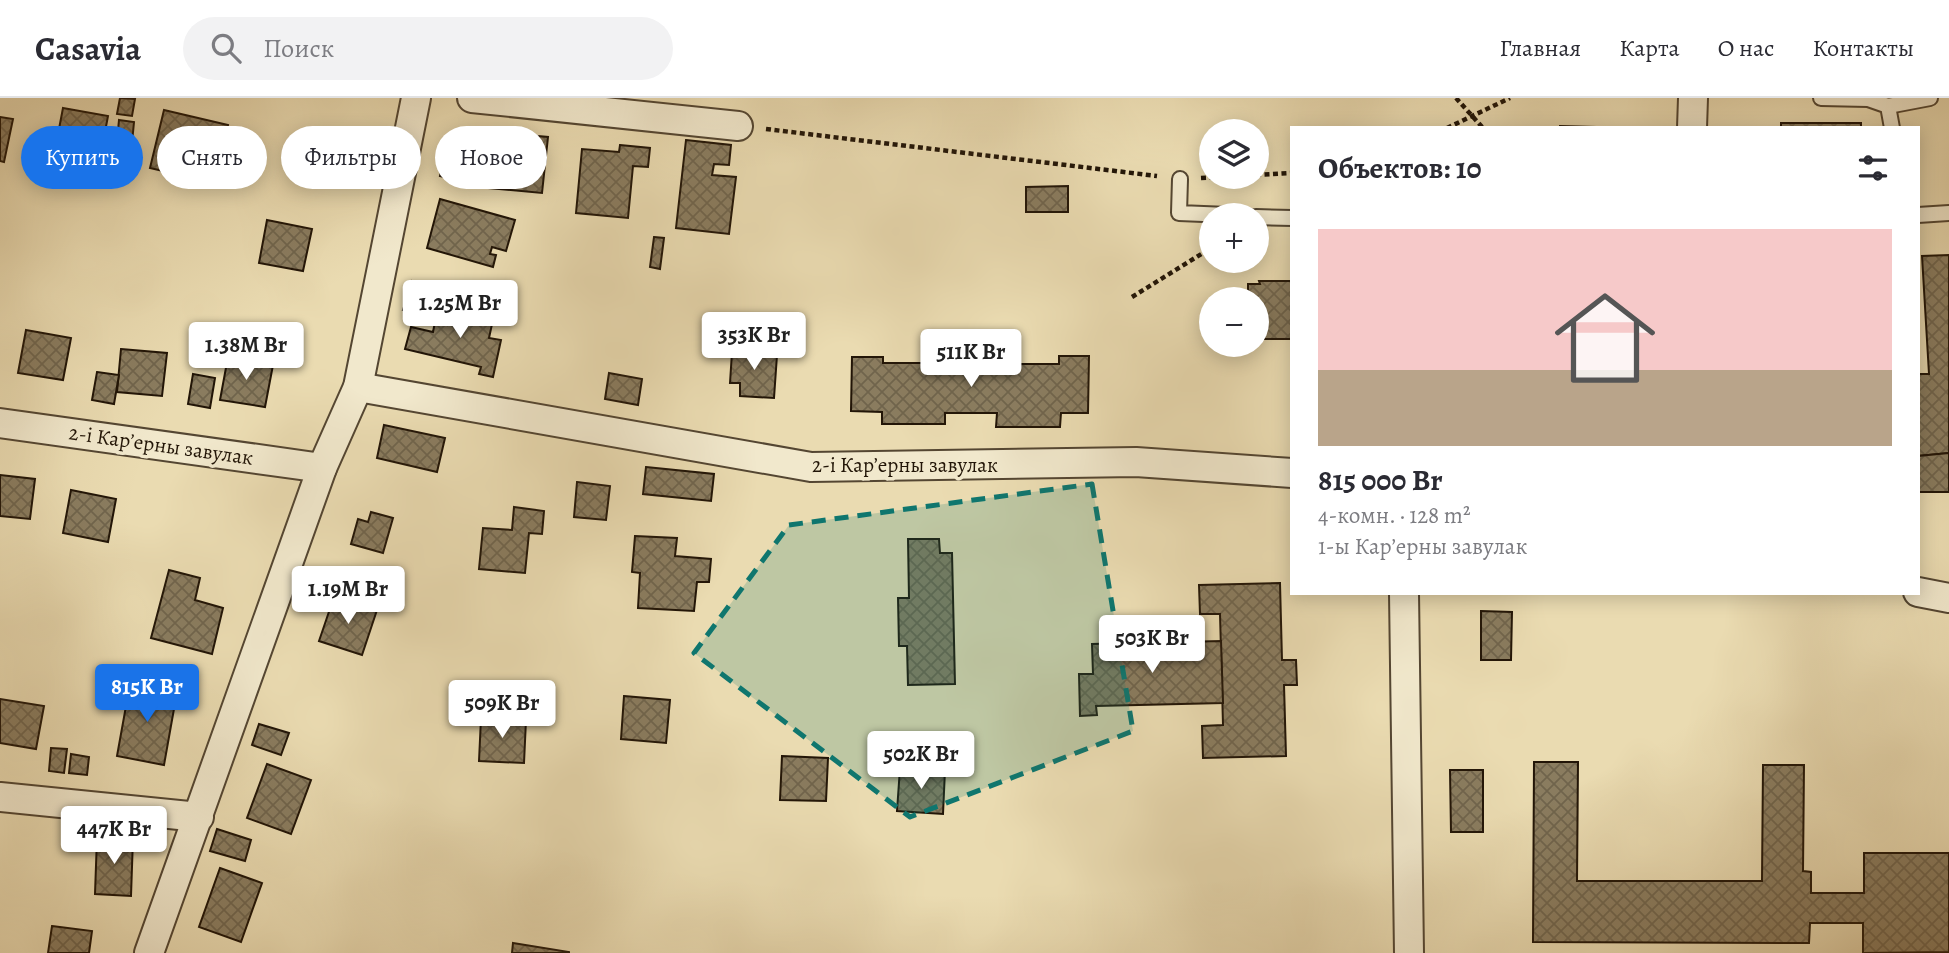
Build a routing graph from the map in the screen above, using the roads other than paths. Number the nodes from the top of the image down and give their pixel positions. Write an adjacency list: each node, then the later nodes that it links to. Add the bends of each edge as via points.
1 (416, 98): 16 (street)
2 (472, 98): 7 (street)
3 (1693, 98): 8 (street)
4 (1821, 98): 6 (lane, via 1868,99)
5 (1930, 98): 6 (lane)
6 (1888, 106): 9 (lane)
7 (738, 126)
8 (1692, 126)
9 (1892, 126)
10 (1180, 178): 12 (lane, via 1178,213)
11 (1949, 213): 13 (lane)
12 (1199, 214)
13 (1920, 215)
14 (1269, 217): 15 (lane)
15 (1290, 218)
16 (358, 387): 18 (street); 19 (street, 2-і Карʼерны завулак, via 811,467 1136,462)
17 (0, 422): 18 (street, 2-і Карʼерны завулак)
18 (322, 468): 24 (street)
19 (1290, 472)
20 (1920, 592): 22 (street)
21 (1404, 595): 26 (street)
22 (1949, 598)
23 (0, 797): 24 (street)
24 (199, 817): 25 (street)
25 (149, 953)
26 (1409, 953)

